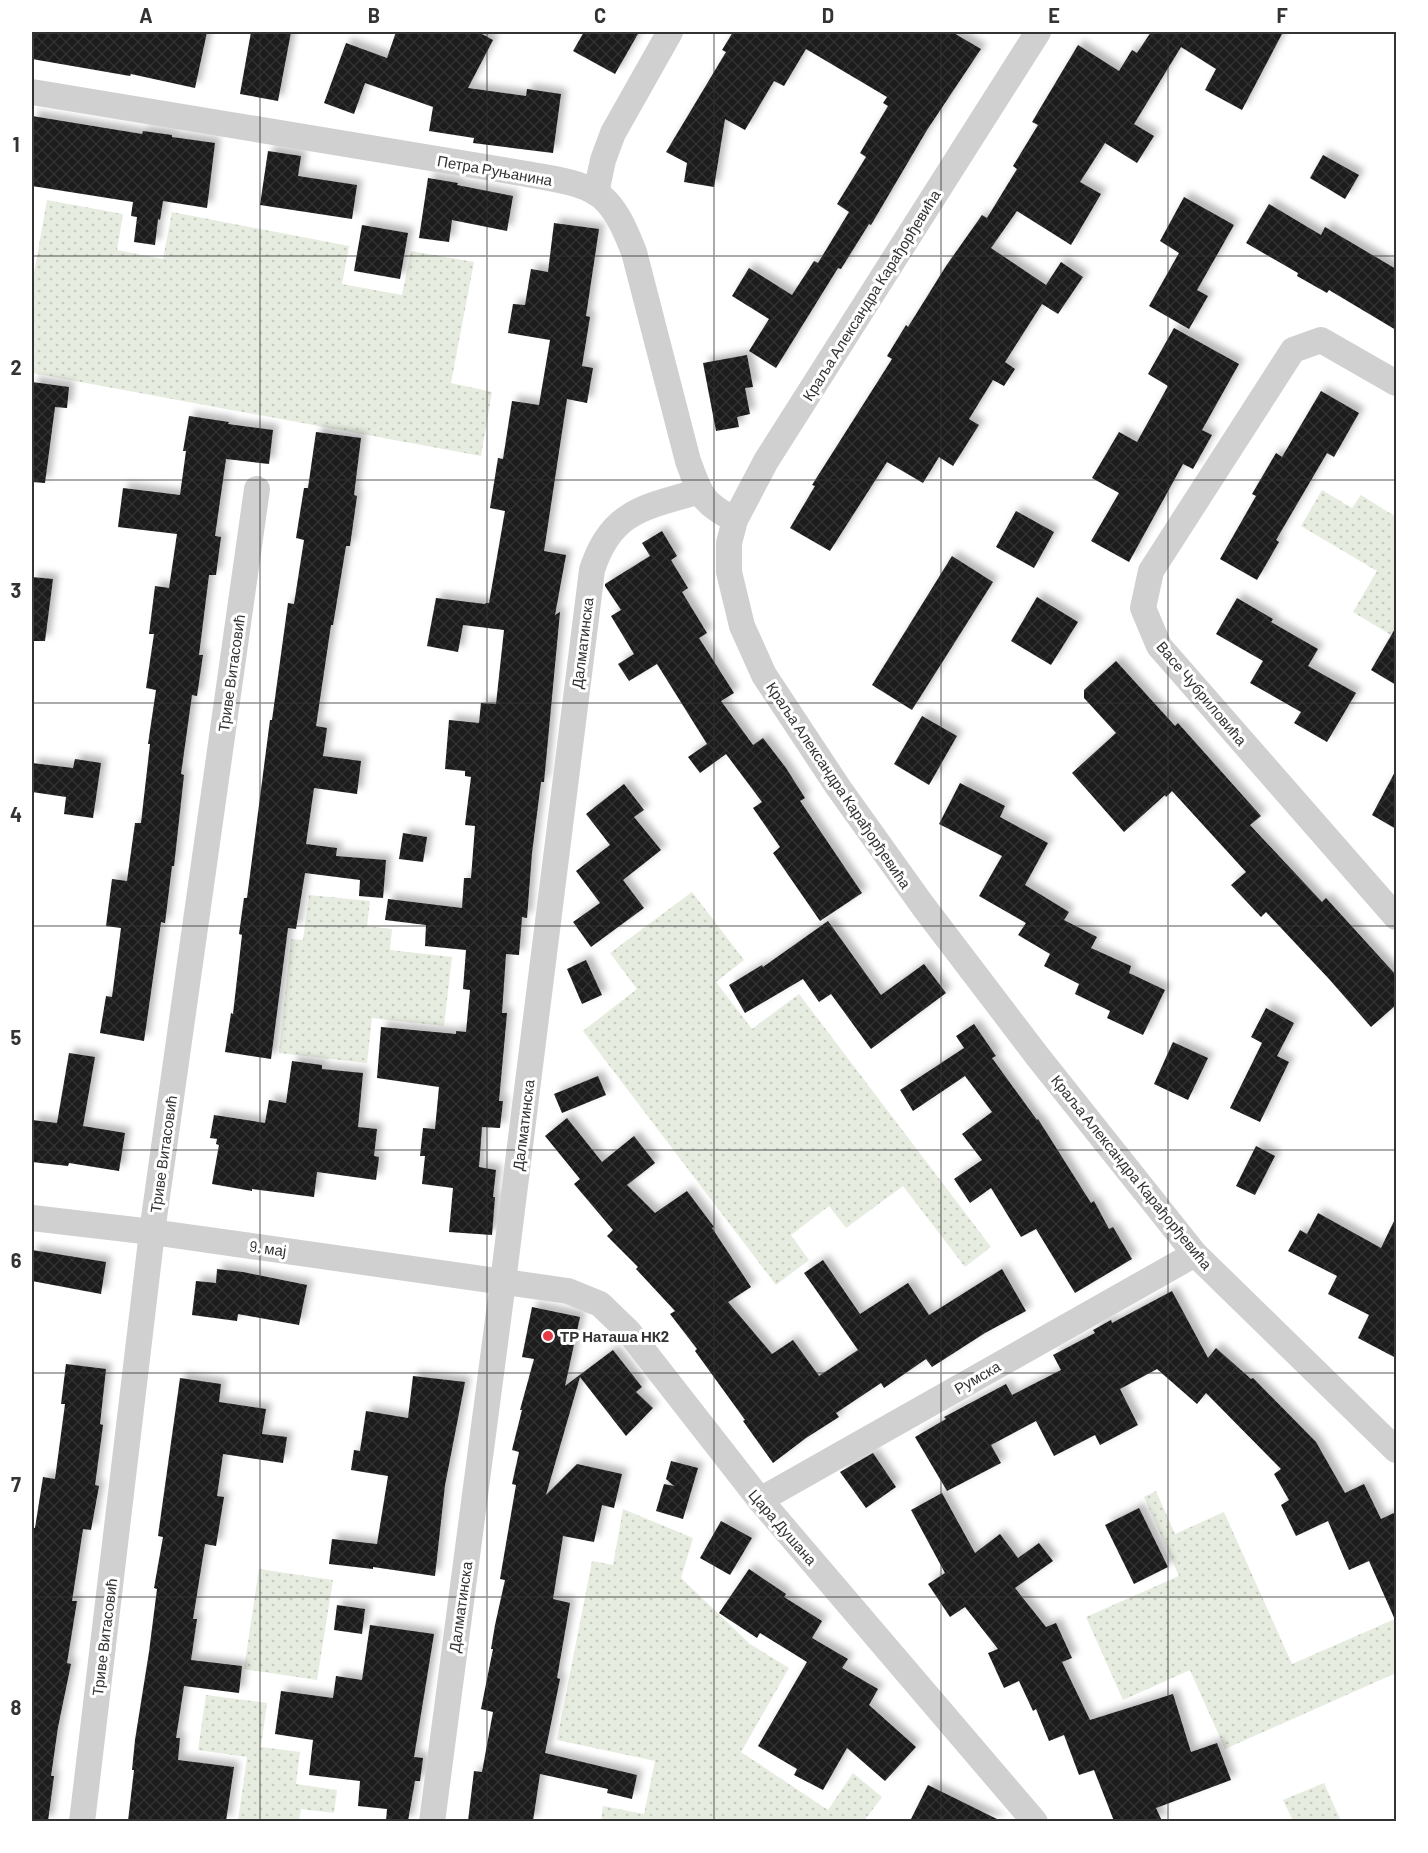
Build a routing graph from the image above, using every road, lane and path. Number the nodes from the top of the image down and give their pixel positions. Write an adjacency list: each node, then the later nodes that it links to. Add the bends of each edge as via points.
1 (670, 32): 4 (street, via 613,133)
2 (1038, 32): 8 (street, Краља Александра Карађорђевића, via 766,461)
3 (32, 92): 4 (street, Петра Руњанина, via 527,174)
4 (596, 193): 7 (street, Петра Руњанина, via 620,220 634,252 688,461)
5 (1396, 383): 9 (street, Васе Чубриловића, via 1321,340 1293,350 1151,571 1143,608 1159,646)
6 (257, 489): 11 (street, Триве Витасовић)
7 (700, 491): 8 (street, Петра Руњанина, via 714,509); 13 (street, Далматинска, via 626,517 604,542 592,570)
8 (735, 520): 12 (street, Краља Александра Карађорђевића, via 729,543 729,572 742,626 764,675 922,906)
9 (1396, 918)
10 (32, 1218): 11 (street, 9. мај)
11 (152, 1232): 13 (street, 9. мај); 16 (street, Триве Витасовић)
12 (1195, 1254): 14 (street, Краља Александра Карађорђевића); 15 (street, Румска)
13 (503, 1282): 15 (street, Цара Душана, via 568,1291 600,1304 628,1331); 17 (street, Далматинска)
14 (1396, 1450)
15 (760, 1500): 18 (street, Цара Душана)
16 (82, 1821)
17 (432, 1821)
18 (1035, 1821)

